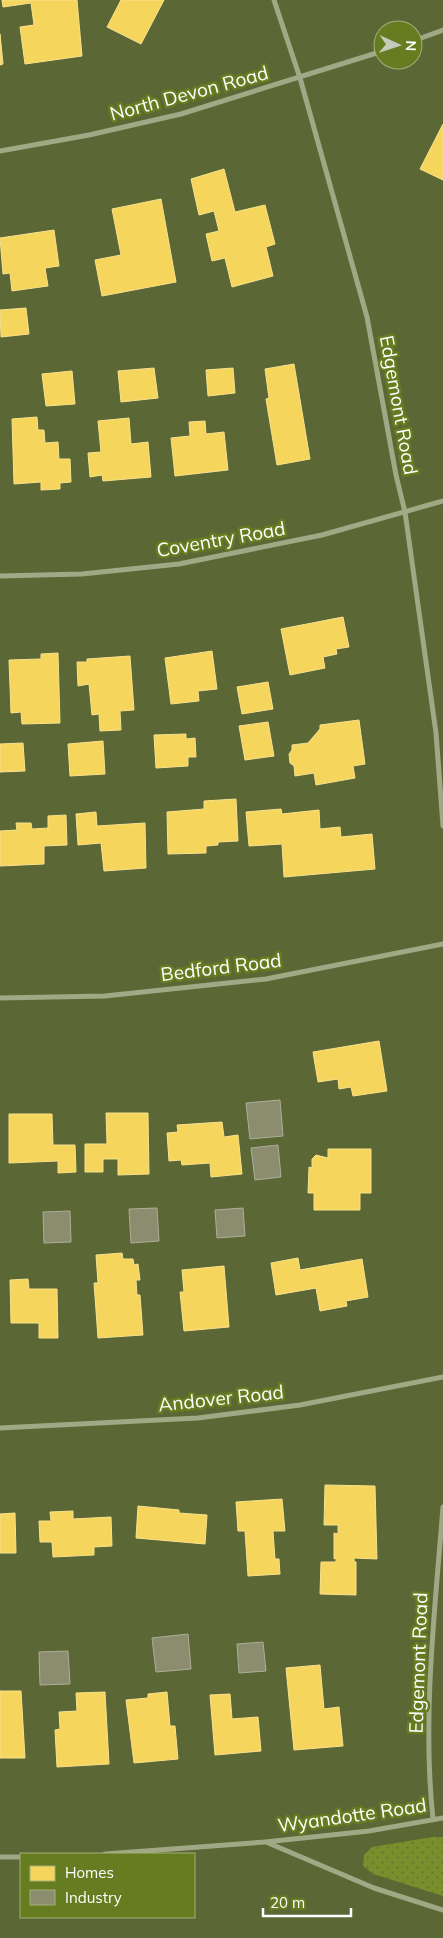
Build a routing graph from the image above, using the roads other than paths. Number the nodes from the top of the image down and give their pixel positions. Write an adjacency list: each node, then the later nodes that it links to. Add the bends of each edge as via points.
1 (274, 0): 5 (street, Edgemont Road)
2 (443, 30): 3 (street)
3 (423, 37)
4 (373, 54): 5 (street, North Devon Road)
5 (300, 78): 6 (street, North Devon Road, via 181,114); 8 (street, Edgemont Road, via 367,317)
6 (0, 151)
7 (443, 501): 8 (street, Coventry Road)
8 (405, 512): 9 (street, Coventry Road, via 322,535 178,564 82,574); 10 (street, Edgemont Road, via 436,733)
9 (0, 576)
10 (443, 826)
11 (443, 944): 12 (street, Bedford Road, via 266,979 105,996)
12 (0, 998)
13 (443, 1377): 14 (street, Andover Road, via 300,1405 198,1418)
14 (0, 1428)
15 (443, 1507): 17 (street, Edgemont Road, via 430,1703 429,1789)
16 (443, 1818): 17 (street, Wyandotte Road)
17 (433, 1820): 18 (street, Wyandotte Road, via 369,1831)
18 (265, 1842): 19 (street, Wyandotte Road); 22 (street, Wyandotte Road, via 374,1888)
19 (118, 1853)
20 (0, 1857): 21 (street)
21 (20, 1857)
22 (443, 1910)

